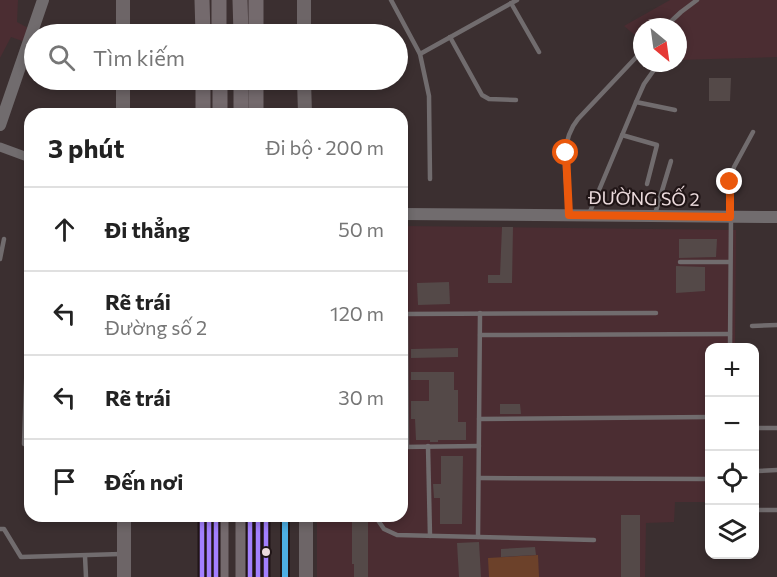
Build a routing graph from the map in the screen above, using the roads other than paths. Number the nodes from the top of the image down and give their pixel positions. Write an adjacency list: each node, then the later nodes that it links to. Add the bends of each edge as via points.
1 (43, 0): 13 (street)
2 (123, 0): 14 (main road)
3 (202, 0): 15 (highway)
4 (219, 0): 16 (highway)
5 (240, 0): 17 (highway)
6 (256, 0): 18 (highway)
7 (304, 0): 19 (main road)
8 (391, 0): 20 (lane)
9 (517, 0): 11 (lane)
10 (697, 0): 12 (lane)
11 (511, 3): 22 (lane); 23 (lane)
12 (675, 18)
13 (38, 24)
14 (123, 24)
15 (202, 24)
16 (219, 24)
17 (241, 24)
18 (256, 24)
19 (304, 24)
20 (404, 24)
21 (408, 32): 24 (lane)
22 (450, 38): 24 (lane); 34 (lane, via 482,95)
23 (539, 52)
24 (420, 54): 49 (lane, via 429,96)
25 (633, 61): 52 (lane, via 569,132)
26 (653, 72): 35 (lane)
27 (24, 74): 43 (street)
28 (123, 90): 36 (main road)
29 (203, 90): 37 (highway)
30 (220, 90): 38 (highway)
31 (241, 90): 39 (highway)
32 (256, 90): 40 (highway)
33 (304, 90): 41 (main road)
34 (516, 100)
35 (636, 102): 42 (lane); 45 (lane)
36 (123, 108)
37 (204, 108)
38 (220, 108)
39 (241, 108)
40 (256, 108)
41 (304, 108)
42 (675, 110)
43 (0, 122)
44 (753, 132): 55 (lane, via 730,182)
45 (622, 135): 50 (lane, via 657,145); 53 (lane)
46 (0, 147): 47 (street)
47 (24, 156)
48 (671, 161): 54 (lane)
49 (430, 179)
50 (647, 184)
51 (408, 214): 52 (street, ĐƯỜNG SỐ 2)
52 (569, 215): 53 (street, ĐƯỜNG SỐ 2)
53 (587, 216): 54 (street, ĐƯỜNG SỐ 2)
54 (654, 216): 55 (street, ĐƯỜNG SỐ 2)
55 (730, 217): 56 (street, ĐƯỜNG SỐ 2); 60 (lane)
56 (777, 218)
57 (4, 239): 58 (lane)
58 (0, 259)
59 (680, 262): 60 (lane)
60 (730, 262): 66 (lane)
61 (656, 312): 62 (lane)
62 (480, 313): 63 (lane); 67 (lane)
63 (408, 314)
64 (777, 325): 65 (lane)
65 (752, 326)
66 (730, 334): 67 (lane); 68 (lane)
67 (480, 335): 70 (lane)
68 (730, 343)
69 (705, 417): 70 (lane)
70 (479, 419): 73 (lane)
71 (759, 428): 72 (lane)
72 (777, 428)
73 (479, 446): 75 (lane); 78 (lane)
74 (408, 447): 75 (lane)
75 (428, 447): 90 (lane)
76 (777, 470): 77 (lane)
77 (759, 471)
78 (479, 478): 79 (lane); 91 (lane)
79 (705, 479)
80 (759, 510): 81 (lane)
81 (777, 510)
82 (124, 522): 93 (main road)
83 (209, 522): 97 (highway)
84 (221, 522): 98 (highway)
85 (243, 522): 99 (highway)
86 (258, 522): 100 (highway)
87 (306, 522): 101 (main road)
88 (379, 522): 90 (lane, via 392,534)
89 (0, 529): 94 (lane, via 4,529 21,557)
90 (430, 536): 91 (lane)
91 (478, 537): 92 (lane)
92 (594, 540)
93 (124, 554): 94 (lane); 96 (main road)
94 (85, 556): 95 (lane)
95 (86, 577)
96 (124, 577)
97 (209, 577)
98 (221, 577)
99 (243, 577)
100 (258, 577)
101 (306, 577)

